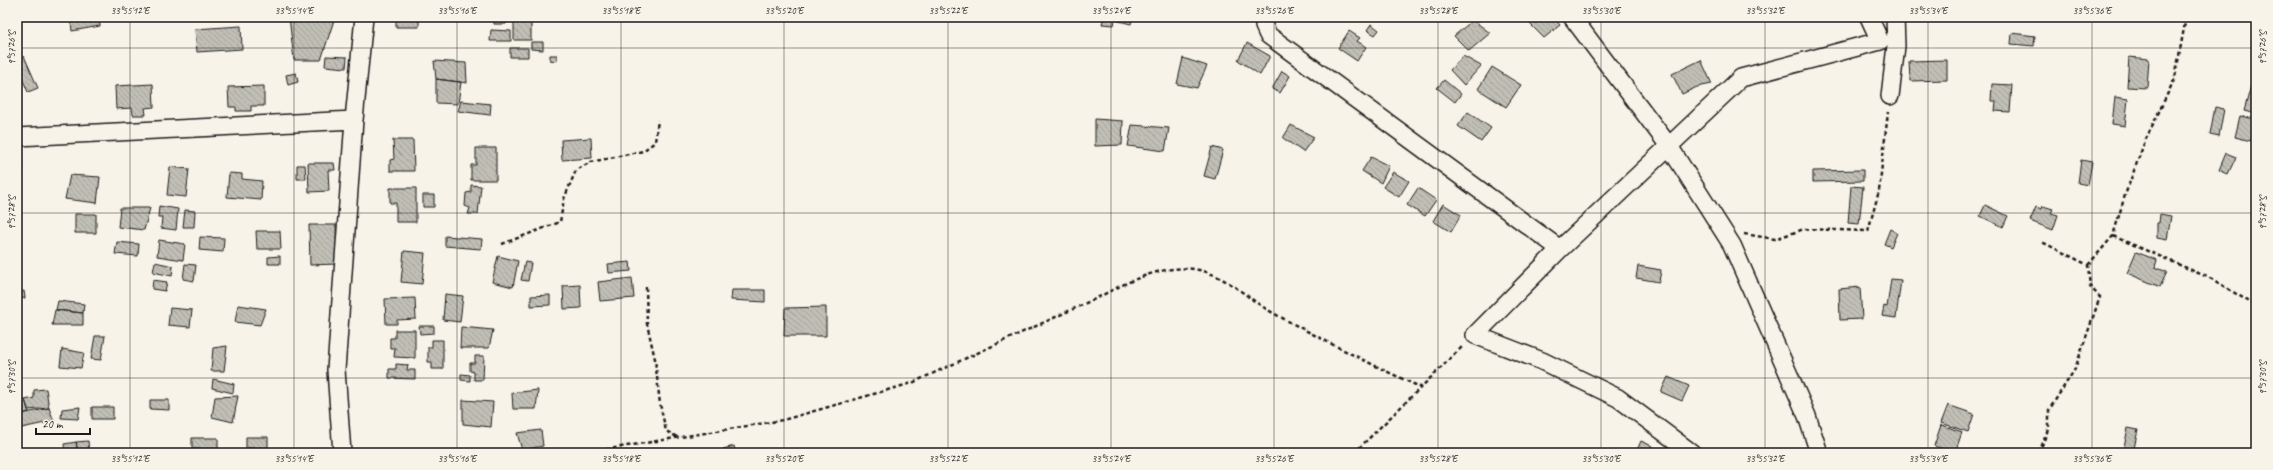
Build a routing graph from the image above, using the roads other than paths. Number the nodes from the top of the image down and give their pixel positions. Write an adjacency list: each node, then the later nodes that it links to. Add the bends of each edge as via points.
1 (364, 17): 8 (street)
2 (1264, 17): 11 (street, via 1268,35)
3 (1572, 17): 10 (street)
4 (1869, 17): 6 (street)
5 (1894, 17): 6 (street); 7 (street, via 1896,46)
6 (1880, 42): 10 (street, via 1741,78)
7 (1890, 96)
8 (354, 120): 9 (street); 12 (street, via 336,370)
9 (17, 137)
10 (1669, 146): 11 (street); 14 (street, via 1732,245 1808,416)
11 (1560, 249): 13 (street, via 1475,335 1542,361 1618,398)
12 (342, 453)
13 (1692, 453)
14 (1819, 453)

